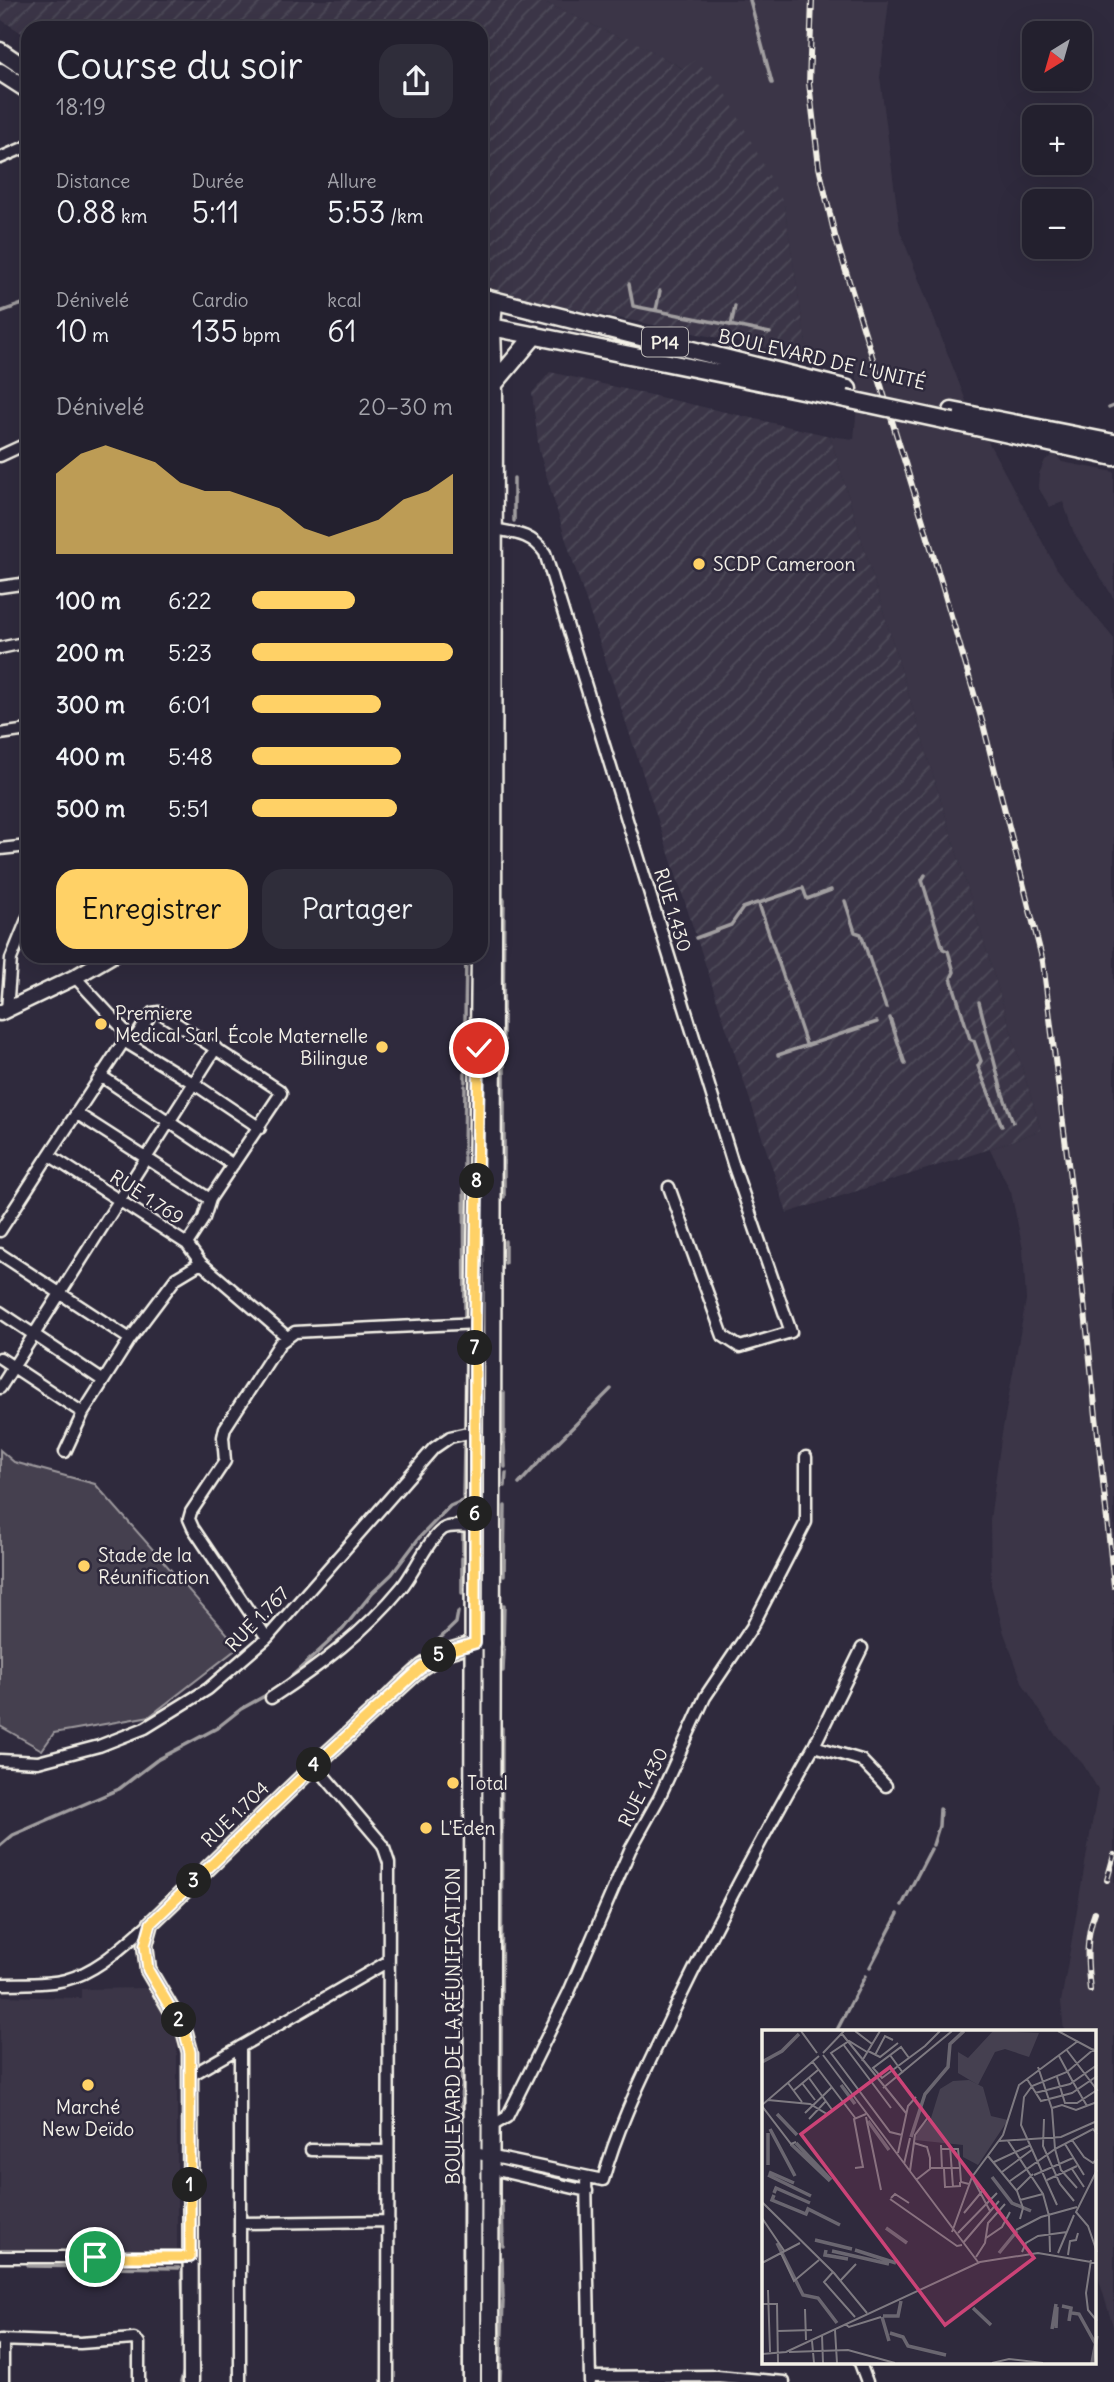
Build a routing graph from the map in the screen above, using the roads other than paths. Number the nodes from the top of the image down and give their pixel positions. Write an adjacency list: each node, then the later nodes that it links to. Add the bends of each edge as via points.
1 (0, 51): 2 (main road)
2 (21, 65)
3 (0, 72): 4 (main road)
4 (21, 86)
5 (21, 149): 6 (street)
6 (0, 158)
7 (488, 299): 12 (main road, BOULEVARD DE L'UNITÉ / P14)
8 (488, 326): 9 (main road, BOULEVARD DE L'UNITÉ / P14)
9 (535, 335): 11 (main road); 12 (main road, BOULEVARD DE L'UNITÉ / P14)
10 (488, 340): 11 (main road)
11 (494, 384): 18 (main road)
12 (847, 394): 13 (main road, BOULEVARD DE L'UNITÉ / P14, bridge)
13 (953, 416): 14 (main road, BOULEVARD DE L'UNITÉ / P14); 17 (main road, BOULEVARD DE L'UNITÉ / P14)
14 (1114, 443)
15 (21, 446): 16 (street)
16 (0, 456)
17 (1114, 457)
18 (488, 497)
19 (488, 535): 44 (street, RUE 1.430, via 525,534 545,553 733,1164 791,1332 740,1347 723,1336)
20 (21, 584): 21 (street)
21 (0, 587)
22 (21, 644): 23 (street)
23 (0, 648)
24 (488, 703): 53 (main road)
25 (21, 731): 26 (street)
26 (0, 734)
27 (21, 847): 28 (street)
28 (0, 849)
29 (21, 934): 33 (street, via 11,959)
30 (99, 963): 32 (street)
31 (480, 963): 54 (main road, BOULEVARD DE LA RÉUNIFICATION)
32 (75, 977): 33 (street); 34 (street, via 123,1029)
33 (4, 1012)
34 (127, 1043): 35 (street, via 156,1012); 36 (street); 37 (street)
35 (216, 1048): 37 (street); 40 (street, via 279,1090)
36 (101, 1076): 38 (street); 39 (street)
37 (193, 1083): 39 (street); 40 (street)
38 (76, 1113): 41 (street); 42 (street)
39 (169, 1122): 42 (street); 43 (street)
40 (260, 1128): 43 (street)
41 (49, 1155): 46 (street, RUE 1.769); 47 (street)
42 (147, 1158): 45 (street); 46 (street)
43 (233, 1166): 45 (street)
44 (669, 1187)
45 (210, 1199): 48 (street)
46 (120, 1201): 48 (street, RUE 1.769); 51 (street)
47 (0, 1231)
48 (187, 1244): 50 (street, RUE 1.769)
49 (0, 1254): 51 (street)
50 (201, 1263): 56 (street, RUE 1.769); 57 (street, via 176,1278)
51 (61, 1293): 55 (street); 57 (street)
52 (0, 1312): 55 (street)
53 (492, 1323): 54 (street); 63 (main road)
54 (475, 1324): 56 (street, via 295,1332); 64 (main road, BOULEVARD DE LA RÉUNIFICATION)
55 (35, 1334): 59 (street); 60 (street)
56 (287, 1337): 68 (street, via 230,1419 223,1437 225,1461 189,1519)
57 (130, 1339): 60 (street)
58 (0, 1358): 59 (street)
59 (13, 1367): 61 (street); 62 (street)
60 (102, 1380): 62 (street)
61 (0, 1388)
62 (83, 1413): 65 (street)
63 (492, 1430): 64 (street, RUE 1.767); 70 (main road)
64 (474, 1431): 67 (main road, BOULEVARD DE LA RÉUNIFICATION); 68 (street, RUE 1.767, via 450,1437 434,1448)
65 (65, 1452)
66 (806, 1457): 82 (street, RUE 1.430, via 806,1522 752,1628 705,1697 507,2117)
67 (475, 1527): 69 (main road, BOULEVARD DE LA RÉUNIFICATION); 72 (street, via 442,1530 404,1585 362,1629)
68 (267, 1637): 74 (street, RUE 1.767, via 208,1689 145,1728 60,1758)
69 (475, 1643): 70 (street, RUE 1.704); 75 (street, RUE 1.704, via 434,1658); 85 (main road, BOULEVARD DE LA RÉUNIFICATION)
70 (493, 1643): 82 (main road)
71 (862, 1648): 73 (street)
72 (271, 1698)
73 (814, 1746): 76 (street, via 861,1760); 87 (street, via 709,1938 631,2101 603,2180)
74 (0, 1760)
75 (315, 1765): 77 (street, RUE 1.704); 78 (street, via 387,1854)
76 (886, 1786)
77 (151, 1923): 79 (street, via 75,1977); 81 (street, via 145,1945 148,1970 185,2033)
78 (387, 1962): 80 (street); 84 (street)
79 (0, 1984)
80 (240, 2047): 81 (street); 90 (street)
81 (190, 2076): 92 (street)
82 (490, 2127): 86 (main road)
83 (311, 2150): 84 (street)
84 (388, 2151): 89 (street)
85 (474, 2158): 86 (street); 102 (main road, BOULEVARD DE LA RÉUNIFICATION)
86 (490, 2163): 87 (street); 88 (street); 103 (main road)
87 (586, 2177): 88 (street)
88 (587, 2191): 96 (street)
89 (388, 2221): 90 (street); 101 (street)
90 (240, 2223): 100 (street)
91 (0, 2257): 92 (street)
92 (190, 2257): 99 (street)
93 (2, 2340): 97 (street); 98 (street, via 80,2343 131,2338 139,2343)
94 (860, 2364): 105 (street)
95 (717, 2379): 96 (street); 104 (street)
96 (590, 2380)
97 (3, 2382)
98 (139, 2382)
99 (191, 2382)
100 (240, 2382)
101 (388, 2382)
102 (472, 2382)
103 (490, 2382)
104 (784, 2382)
105 (867, 2382)

